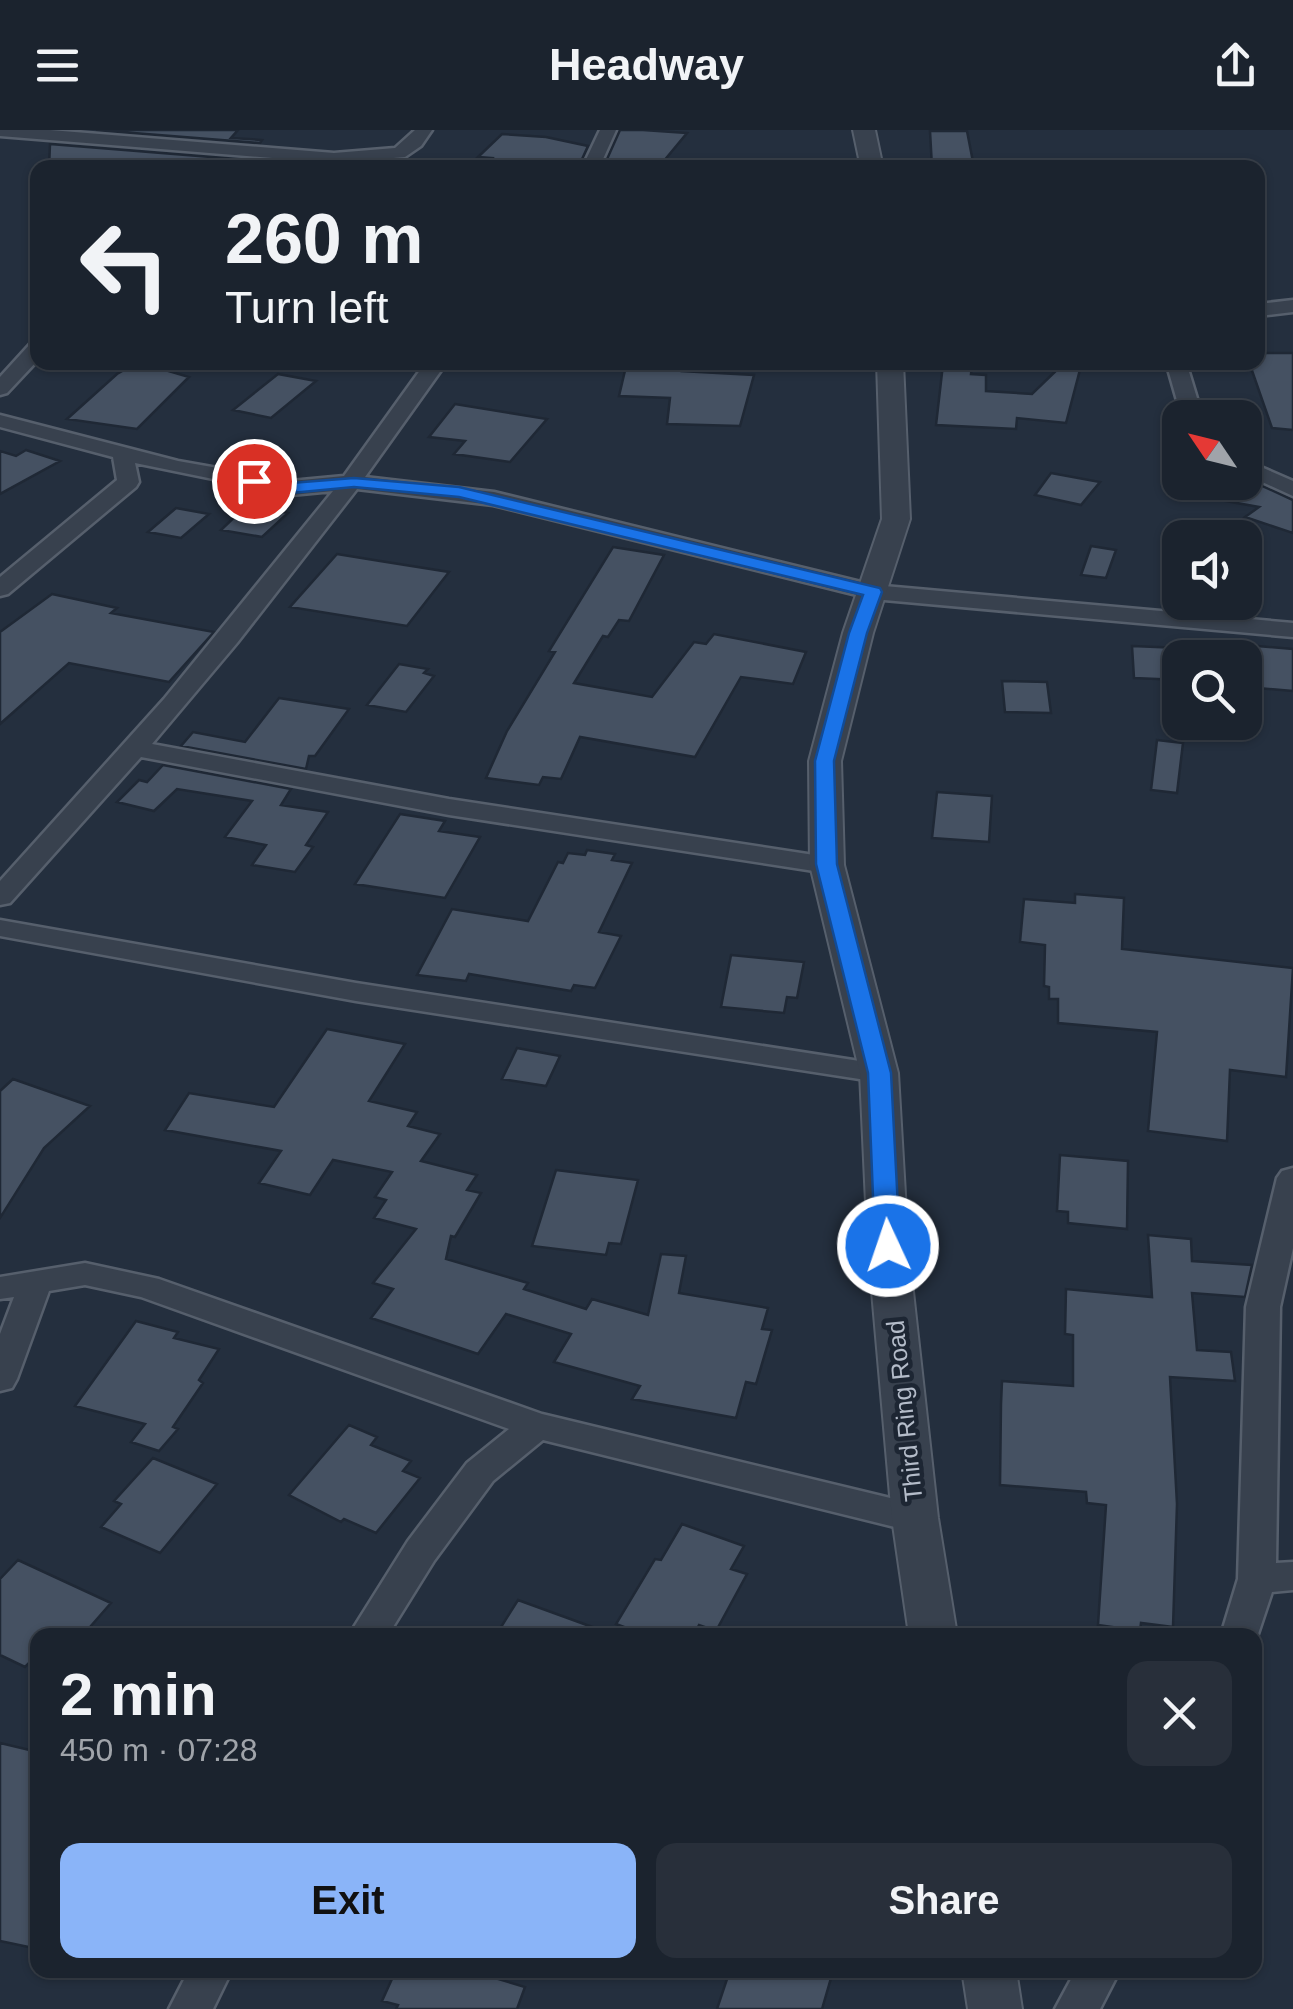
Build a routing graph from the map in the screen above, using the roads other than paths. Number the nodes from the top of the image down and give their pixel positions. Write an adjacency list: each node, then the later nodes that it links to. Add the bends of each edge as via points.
1 (424, 130): 5 (street, via 399,152 364,157)
2 (608, 130): 6 (street)
3 (864, 130): 7 (street)
4 (0, 131): 5 (street)
5 (96, 135)
6 (594, 160)
7 (870, 160)
8 (1293, 306): 9 (street)
9 (1265, 309)
10 (30, 353): 12 (street)
11 (30, 355): 16 (street)
12 (0, 356)
13 (431, 370): 23 (street)
14 (890, 370): 28 (street, Third Ring Road, via 896,520)
15 (1178, 370): 17 (street)
16 (0, 389)
17 (1188, 400)
18 (0, 421): 19 (street)
19 (123, 453): 20 (street); 22 (street)
20 (178, 466): 22 (street); 24 (street)
21 (1262, 474): 25 (street)
22 (128, 482): 27 (street)
23 (354, 482): 24 (street); 26 (street); 28 (street, via 494,498)
24 (291, 488): 26 (street)
25 (1293, 489)
26 (334, 510): 30 (street)
27 (0, 590)
28 (873, 592): 29 (street); 31 (street, Third Ring Road, via 824,761)
29 (1293, 630)
30 (138, 749): 31 (street, via 449,807); 32 (street)
31 (827, 864): 34 (street, Third Ring Road)
32 (0, 897)
33 (0, 928): 34 (street, via 320,986)
34 (880, 1073): 40 (street, Third Ring Road, via 888,1246)
35 (1293, 1178): 41 (street, via 1263,1307)
36 (37, 1280): 37 (street); 38 (street); 39 (street, via 86,1274 148,1286)
37 (0, 1288)
38 (0, 1380)
39 (537, 1426): 40 (street); 42 (street, via 480,1472)
40 (915, 1518): 43 (street, Third Ring Road)
41 (1275, 1578): 44 (street)
42 (372, 1628)
43 (932, 1628)
44 (1244, 1628)
45 (207, 1978): 48 (street)
46 (990, 1978): 49 (street)
47 (1094, 1978): 50 (street)
48 (191, 2009)
49 (996, 2009)
50 (1077, 2009)

